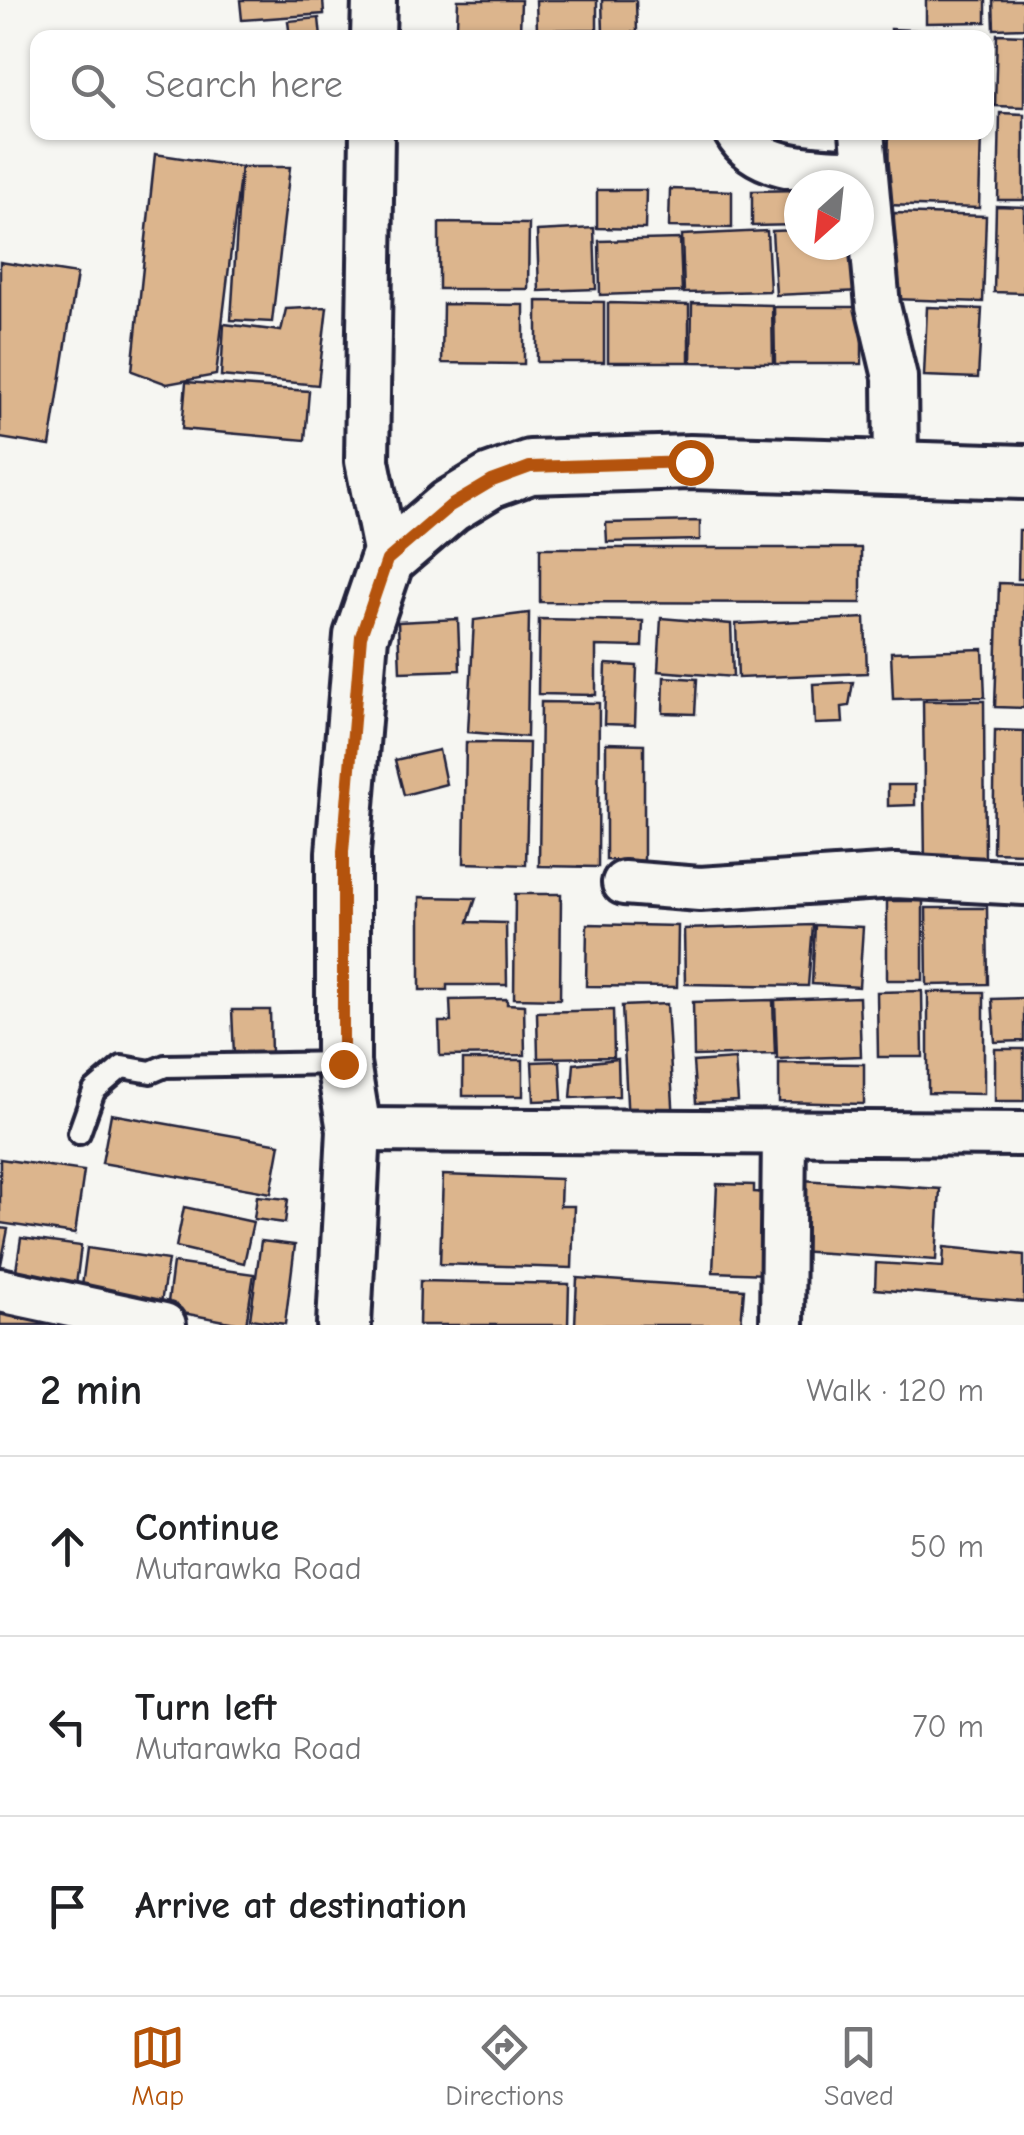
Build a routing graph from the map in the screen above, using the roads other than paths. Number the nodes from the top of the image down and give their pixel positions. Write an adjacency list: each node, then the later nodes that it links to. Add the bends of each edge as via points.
1 (374, 0): 2 (street)
2 (373, 30)
3 (372, 140): 8 (street, via 367,462)
4 (742, 140): 5 (street, via 786,165)
5 (864, 152): 6 (street, via 878,306 894,377)
6 (896, 469): 7 (street); 8 (street, via 690,462 530,467 450,506)
7 (1024, 472)
8 (387, 560): 11 (street, via 361,636 343,852)
9 (1024, 882): 10 (street, via 896,876 700,889)
10 (624, 883)
11 (343, 1064): 12 (street); 13 (lane, via 165,1066 151,1072 122,1067 94,1091)
12 (354, 1130): 14 (street); 18 (street)
13 (79, 1134)
14 (784, 1134): 15 (street); 19 (street)
15 (1024, 1134)
16 (0, 1290): 17 (street)
17 (164, 1325)
18 (344, 1325)
19 (782, 1325)

